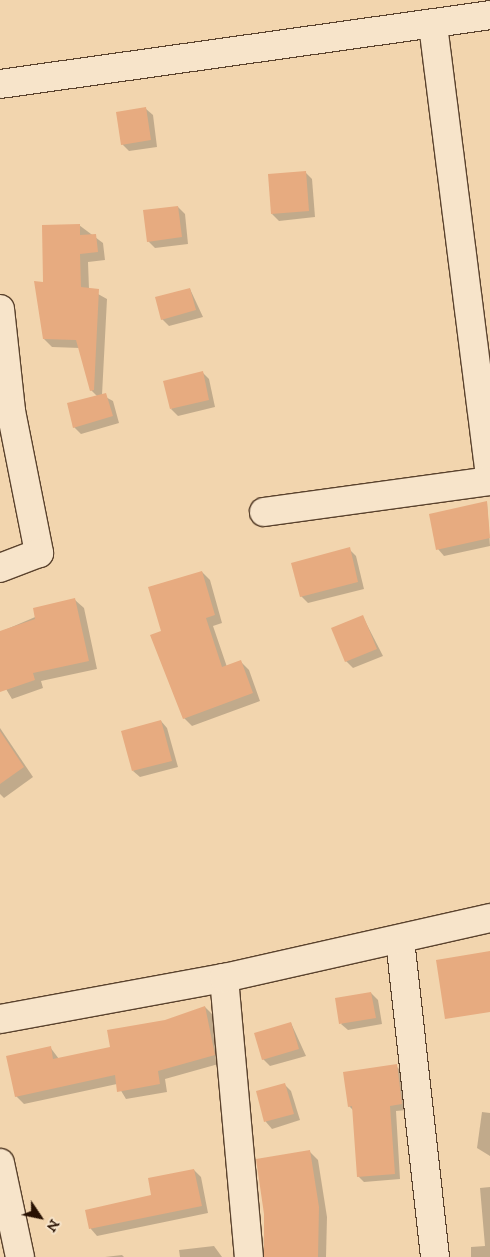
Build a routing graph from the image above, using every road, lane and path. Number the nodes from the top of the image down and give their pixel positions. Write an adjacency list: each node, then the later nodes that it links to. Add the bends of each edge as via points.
1 (490, 15): 2 (street)
2 (433, 25): 3 (street); 5 (street)
3 (0, 84)
4 (0, 308): 7 (street, via 11,411 39,553)
5 (490, 479): 6 (street)
6 (264, 512)
7 (0, 568)
8 (490, 918): 9 (street)
9 (400, 940): 10 (street); 15 (street)
10 (224, 978): 11 (street); 14 (street)
11 (0, 1019)
12 (0, 1164): 13 (street)
13 (20, 1257)
14 (249, 1257)
15 (435, 1257)

